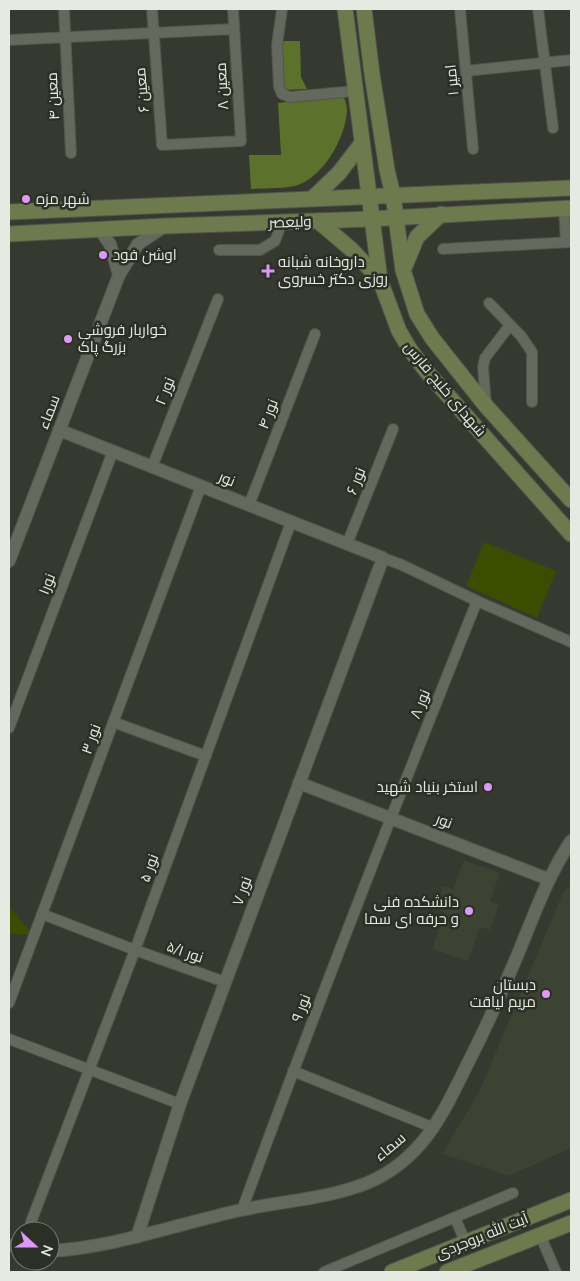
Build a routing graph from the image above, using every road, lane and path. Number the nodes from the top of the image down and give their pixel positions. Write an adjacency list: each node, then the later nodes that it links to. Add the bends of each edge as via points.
1 (64, 9): 11 (street, معین ۴)
2 (152, 9): 10 (street, معین ۶)
3 (233, 9): 9 (street, معین ۸)
4 (282, 9): 16 (street, via 277,45 282,94 290,97)
5 (344, 9): 16 (main road, شهدای خلیج فارس)
6 (364, 9): 23 (main road, شهدای خلیج فارس)
7 (460, 9): 15 (street, امیر ۱)
8 (538, 9): 14 (street)
9 (234, 29): 10 (street); 19 (street, معین ۸, via 241,141)
10 (153, 33): 11 (street); 19 (street, معین ۶)
11 (66, 37): 12 (street); 21 (street, معین ۴)
12 (9, 40)
13 (571, 60): 14 (street)
14 (545, 63): 15 (street); 17 (street)
15 (466, 71): 20 (street, امیر ۱)
16 (355, 91): 18 (main road, شهدای خلیج فارس)
17 (553, 128)
18 (362, 143): 24 (main road, شهدای خلیج فارس); 25 (main road, via 339,173)
19 (162, 145)
20 (473, 149)
21 (71, 153)
22 (571, 188): 23 (main road, ولیعصر)
23 (393, 195): 24 (main road, ولیعصر); 29 (main road, شهدای خلیج فارس)
24 (368, 196): 25 (main road, ولیعصر); 30 (main road, شهدای خلیج فارس)
25 (313, 198): 27 (main road, ولیعصر)
26 (568, 208): 28 (main road, ولیعصر); 36 (street)
27 (9, 212)
28 (441, 214): 29 (main road, ولیعصر); 39 (main road, via 417,238)
29 (397, 218): 30 (main road, ولیعصر); 39 (main road, شهدای خلیج فارس)
30 (371, 219): 31 (main road, ولیعصر); 41 (main road, شهدای خلیج فارس)
31 (318, 221): 32 (main road, ولیعصر); 41 (main road)
32 (282, 222): 33 (main road, ولیعصر); 38 (street, via 275,241 260,250)
33 (165, 226): 34 (main road, ولیعصر); 40 (street, سماء, via 138,244)
34 (100, 230): 35 (main road, ولیعصر); 40 (street, via 110,244)
35 (9, 234)
36 (568, 242): 37 (street)
37 (442, 249)
38 (219, 250)
39 (403, 270): 47 (main road, شهدای خلیج فارس, via 417,314)
40 (120, 275): 49 (street, سماء)
41 (380, 280): 56 (main road, شهدای خلیج فارس, via 399,332 411,351)
42 (218, 299): 51 (street, نور ۲)
43 (489, 303): 44 (street)
44 (510, 325): 46 (street, via 532,352); 47 (street, via 485,358)
45 (315, 334): 54 (street, نور ۴)
46 (532, 402)
47 (486, 406): 53 (main road, شهدای خلیج فارس)
48 (393, 429): 57 (street, نور ۶)
49 (60, 430): 50 (street, نور); 59 (street, سماء)
50 (113, 451): 51 (street, نور); 63 (street, نور۱)
51 (152, 466): 52 (street, نور)
52 (201, 486): 54 (street, نور); 62 (street, نور ۳)
53 (571, 500)
54 (248, 505): 55 (street, نور)
55 (292, 522): 57 (street, نور); 64 (street, نور ۵)
56 (571, 534)
57 (347, 544): 58 (street, نور)
58 (383, 558): 60 (street); 65 (street, نور ۷)
59 (9, 560)
60 (477, 601): 61 (street); 66 (street, نور ۸)
61 (571, 642)
62 (113, 722): 64 (street); 69 (street, نور ۳)
63 (9, 728)
64 (206, 756): 70 (street, نور ۵)
65 (299, 783): 66 (street, نور); 71 (street, نور ۷)
66 (390, 817): 68 (street, نور); 75 (street, نور ۹)
67 (571, 840): 68 (street, سماء)
68 (548, 879): 77 (street, سماء, via 479,1042)
69 (42, 914): 70 (street, نور ۵/۱); 72 (street, نور ۳)
70 (134, 950): 71 (street, نور ۵/۱); 74 (street, نور ۵)
71 (226, 982): 76 (street, نور ۷)
72 (9, 1003)
73 (9, 1039): 74 (street)
74 (89, 1070): 76 (street); 82 (street, نور ۵)
75 (293, 1071): 77 (street); 80 (street, نور ۹)
76 (180, 1104): 85 (street, نور ۷)
77 (434, 1128): 80 (street, سماء, via 404,1161 365,1184)
78 (513, 1193): 81 (street)
79 (571, 1200): 86 (main road, آیت الله بروجردی)
80 (242, 1210): 85 (street, سماء)
81 (455, 1218): 86 (street); 88 (street)
82 (31, 1221)
83 (571, 1223): 84 (main road, آیت الله بروجردی)
84 (540, 1235): 90 (main road, آیت الله بروجردی); 91 (street)
85 (137, 1237): 87 (street, سماء)
86 (466, 1243): 89 (main road, آیت الله بروجردی)
87 (60, 1250)
88 (324, 1272)
89 (392, 1272)
90 (448, 1272)
91 (556, 1272)

